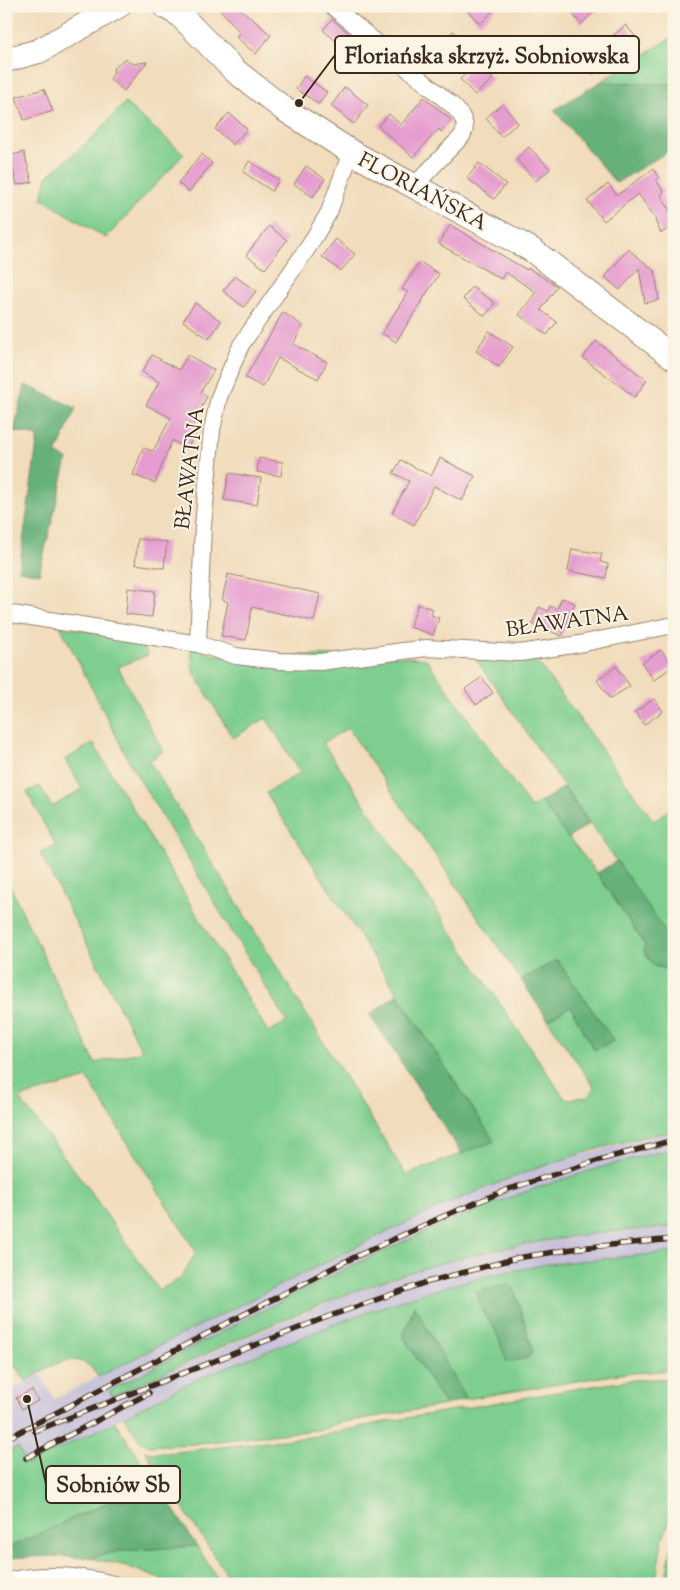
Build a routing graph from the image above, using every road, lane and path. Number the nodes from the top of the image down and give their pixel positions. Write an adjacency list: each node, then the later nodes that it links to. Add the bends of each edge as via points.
1 (118, 6): 4 (street, via 38,52)
2 (332, 6): 6 (street, via 463,118 465,128 462,136)
3 (174, 9): 5 (street, FLORIAŃSKA, via 234,70 270,99)
4 (6, 60)
5 (351, 152): 6 (street, FLORIAŃSKA); 10 (street, BŁAWATNA, via 330,212 241,345 219,397 212,430 203,526)
6 (413, 186): 7 (street, FLORIAŃSKA, via 538,255)
7 (674, 358)
8 (6, 613): 10 (street, BŁAWATNA)
9 (674, 626): 10 (street, BŁAWATNA, via 520,653 426,648 320,662 280,662 236,656)
10 (198, 644)
11 (6, 1581): 12 (street, via 62,1576)
12 (113, 1584)

